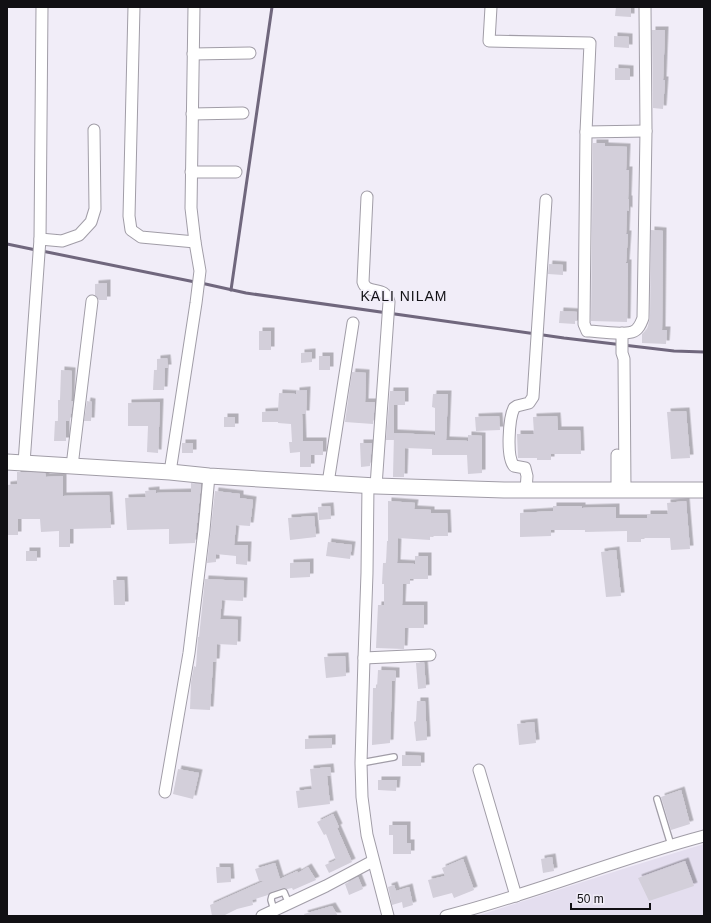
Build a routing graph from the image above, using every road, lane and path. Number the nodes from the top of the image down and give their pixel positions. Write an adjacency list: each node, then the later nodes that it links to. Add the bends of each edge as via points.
1 (42, 7): 17 (street)
2 (134, 7): 18 (street, via 129,216 131,230 141,237)
3 (194, 7): 7 (street)
4 (491, 7): 12 (street, via 489,41 590,43)
5 (645, 7): 11 (street)
6 (250, 53): 7 (street)
7 (193, 54): 9 (street)
8 (243, 113): 9 (street)
9 (192, 114): 13 (street)
10 (94, 130): 17 (street, via 95,208 91,222 79,234 62,241)
11 (646, 130): 12 (street); 21 (street, via 643,318 641,326)
12 (586, 132): 21 (street, via 584,324 590,332)
13 (191, 172): 14 (street); 18 (street)
14 (236, 172)
15 (367, 197): 28 (street, via 363,282 367,288 382,291 388,296 389,302)
16 (546, 200): 29 (street, via 532,397 529,403 514,408 510,426 510,459 514,466 525,468)
17 (40, 239): 23 (street)
18 (195, 242): 25 (street, via 200,271)
19 (92, 301): 24 (street)
20 (354, 323): 27 (street)
21 (622, 343): 30 (street, via 624,360)
22 (7, 462): 23 (street)
23 (24, 463): 24 (street)
24 (72, 466): 25 (street)
25 (170, 472): 26 (street)
26 (209, 476): 27 (street); 37 (street, via 189,653)
27 (328, 483): 28 (street)
28 (372, 485): 29 (street); 33 (street)
29 (526, 490): 30 (street)
30 (621, 490): 31 (street)
31 (704, 490)
32 (430, 655): 33 (street)
33 (364, 658): 35 (street)
34 (394, 757): 35 (lane)
35 (361, 763): 41 (street, via 364,816)
36 (479, 770): 42 (street)
37 (165, 792)
38 (657, 798): 40 (lane)
39 (704, 836): 40 (street)
40 (671, 845): 42 (street)
41 (373, 861): 43 (street); 44 (street)
42 (516, 896): 45 (street)
43 (267, 914)
44 (388, 916)
45 (446, 916)

